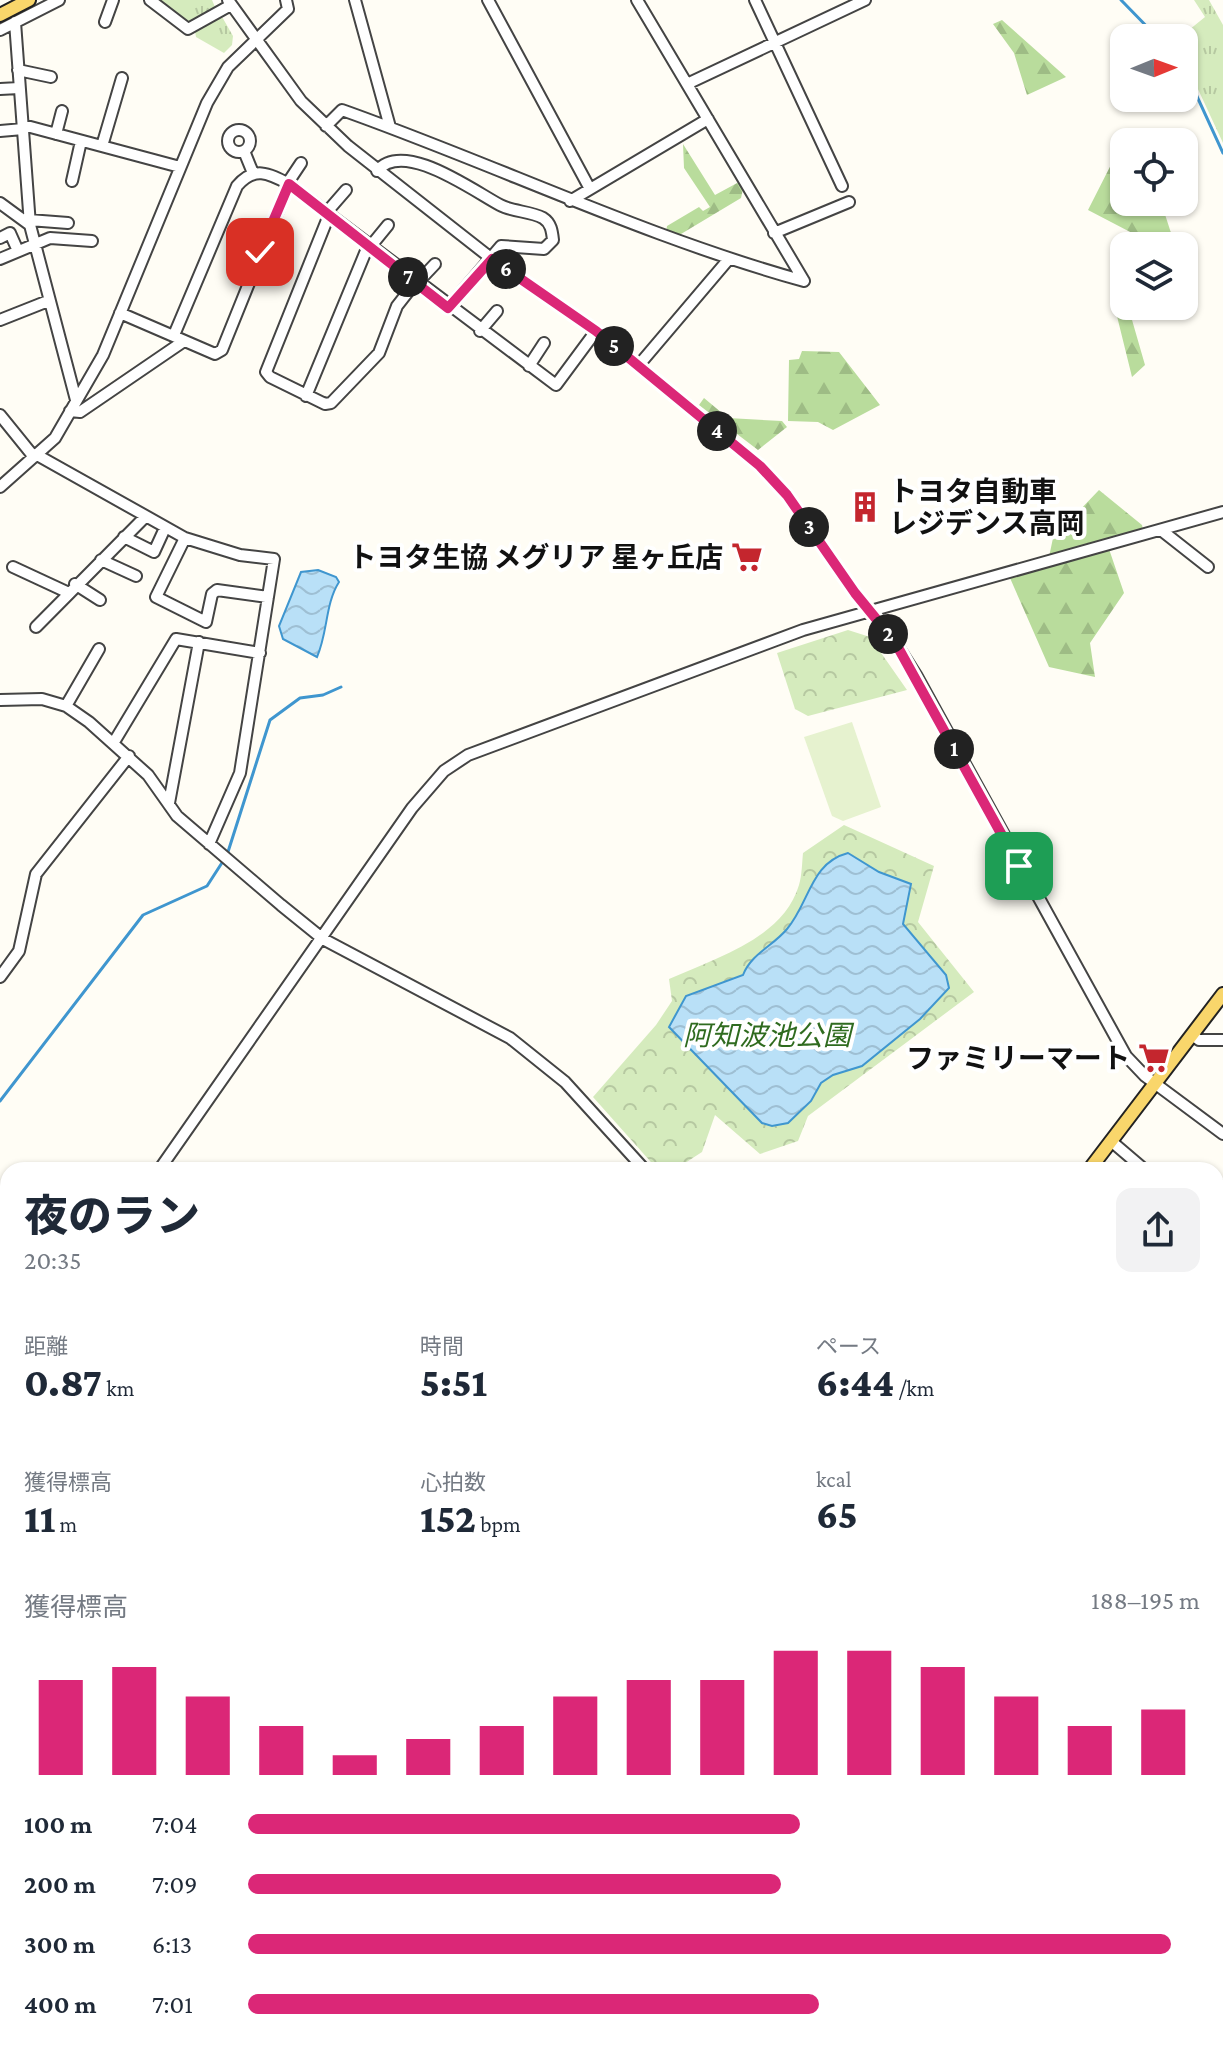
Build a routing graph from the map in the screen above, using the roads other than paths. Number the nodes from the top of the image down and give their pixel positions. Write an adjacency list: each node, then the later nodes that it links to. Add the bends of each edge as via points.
1 (29, 0): 12 (main road)
2 (59, 0): 13 (street)
3 (113, 0): 14 (street)
4 (150, 0): 11 (street, via 188,29)
5 (286, 0): 16 (street, via 288,9)
6 (355, 0): 28 (street)
7 (488, 0): 41 (street)
8 (637, 0): 21 (street)
9 (755, 0): 17 (street)
10 (865, 0): 17 (street)
11 (230, 2): 16 (street)
12 (0, 15)
13 (15, 22): 15 (street); 18 (street)
14 (105, 22)
15 (0, 30)
16 (255, 39): 26 (street); 35 (street, via 221,79)
17 (775, 43): 21 (street); 40 (street)
18 (18, 70): 19 (street); 22 (street)
19 (51, 77)
20 (122, 78): 32 (street)
21 (687, 84): 25 (street)
22 (19, 88): 23 (street); 27 (street)
23 (0, 89)
24 (62, 111): 30 (street)
25 (708, 119): 41 (street); 50 (street)
26 (326, 126): 28 (street, via 342,110); 36 (street)
27 (23, 127): 29 (street); 30 (street); 47 (street)
28 (390, 127): 43 (street)
29 (0, 131)
30 (56, 134): 31 (street)
31 (81, 141): 32 (street); 38 (street)
32 (102, 146): 35 (street)
33 (244, 151): 37 (street)
34 (301, 163): 39 (street)
35 (180, 167): 64 (street)
36 (377, 171): 57 (street); 57 (street, via 384,161 397,157 439,171 552,228 553,240 544,249 501,246)
37 (253, 173): 39 (street, via 266,172); 68 (street, via 237,186)
38 (72, 181)
39 (288, 184): 46 (street); 69 (street, via 222,350 215,354)
40 (842, 186)
41 (590, 189): 43 (street)
42 (346, 190): 46 (street)
43 (570, 201): 58 (street)
44 (849, 202): 50 (street)
45 (0, 203): 47 (street)
46 (328, 214): 54 (street); 73 (street, via 266,372)
47 (29, 222): 48 (street); 53 (street)
48 (68, 223)
49 (388, 225): 54 (street)
50 (774, 233): 58 (street, via 804,281)
51 (0, 238): 55 (street, via 10,233)
52 (92, 241): 53 (street, via 50,238)
53 (34, 243): 55 (street); 61 (street)
54 (369, 246): 60 (street); 73 (street)
55 (18, 251): 56 (street)
56 (0, 259)
57 (492, 259): 62 (street); 67 (street)
58 (728, 260): 72 (street)
59 (435, 264): 60 (street)
60 (416, 283): 62 (street); 73 (street, via 397,306 379,353 331,403)
61 (48, 301): 65 (street); 74 (street)
62 (448, 308): 66 (street)
63 (497, 311): 66 (street)
64 (120, 313): 68 (street); 74 (street)
65 (0, 320)
66 (480, 331): 71 (street)
67 (596, 331): 71 (street, via 556,385); 72 (street)
68 (174, 335): 69 (street)
69 (184, 341): 75 (street, via 80,412)
70 (544, 343): 71 (street)
71 (529, 366)
72 (638, 366): 92 (street, via 760,466 787,495)
73 (306, 396)
74 (76, 400): 75 (street)
75 (70, 411): 77 (street, via 55,438)
76 (0, 415): 77 (street)
77 (36, 456): 78 (street); 80 (street, via 129,504)
78 (0, 487)
79 (1223, 512): 82 (street)
80 (144, 518): 81 (street); 83 (street)
81 (165, 528): 83 (street, via 154,552); 84 (street)
82 (1161, 530): 87 (street); 92 (street)
83 (124, 537): 85 (street)
84 (185, 538): 90 (street, via 274,559); 90 (street, via 156,597 206,622 217,590)
85 (101, 560): 88 (street); 89 (street)
86 (13, 567): 89 (street)
87 (1208, 567)
88 (136, 576)
89 (72, 588): 91 (street); 93 (street)
90 (268, 597): 96 (street)
91 (100, 600)
92 (868, 609): 103 (street, via 468,755 444,771 412,808); 108 (street, via 916,675 1126,1056)
93 (36, 627)
94 (199, 642): 96 (street); 99 (street, via 171,643); 101 (street)
95 (99, 649): 98 (street)
96 (260, 653): 102 (street, via 238,782)
97 (0, 700): 98 (street, via 42,699)
98 (66, 706): 99 (street)
99 (114, 742): 100 (street)
100 (129, 756): 101 (street); 104 (street, via 36,874 19,951)
101 (169, 803): 102 (street)
102 (209, 844): 103 (street)
103 (323, 939): 111 (street); 112 (street, via 510,1038 565,1082)
104 (0, 977)
105 (1223, 994): 106 (main road)
106 (1192, 1035): 107 (street); 108 (main road)
107 (1223, 1040)
108 (1155, 1084): 109 (street); 110 (main road)
109 (1223, 1134)
110 (1111, 1141): 113 (main road); 114 (street)
111 (165, 1162)
112 (638, 1162)
113 (1095, 1162)
114 (1136, 1162)

